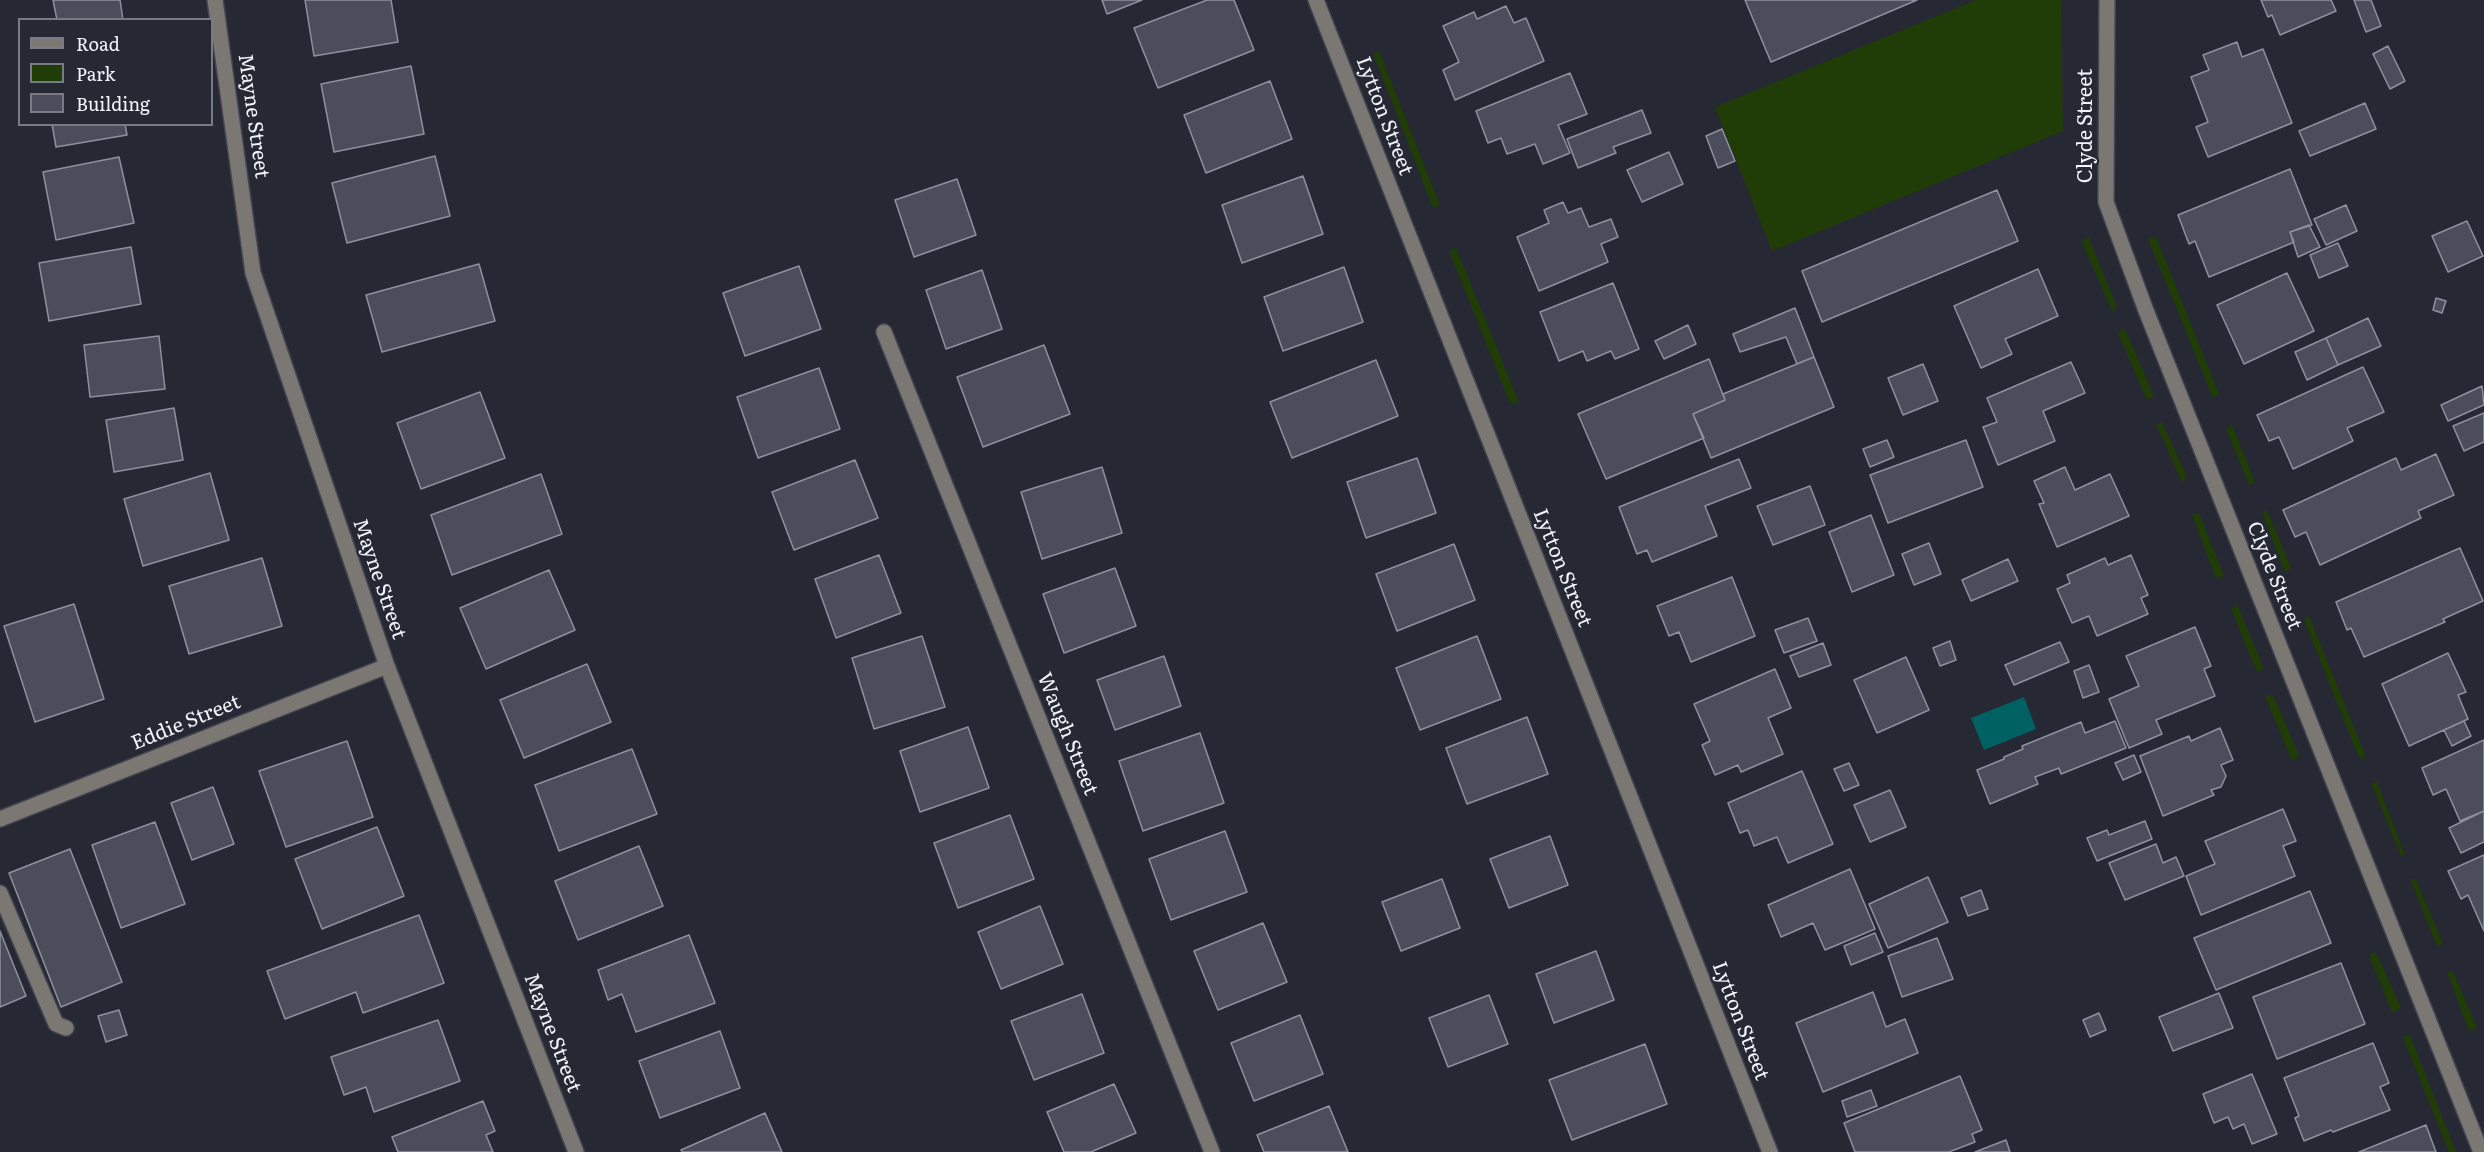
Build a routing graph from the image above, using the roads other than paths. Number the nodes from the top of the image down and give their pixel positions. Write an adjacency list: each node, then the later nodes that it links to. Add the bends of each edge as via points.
1 (215, 0): 5 (street, Mayne Street, via 253,273)
2 (1316, 0): 11 (street, Lytton Street)
3 (2107, 0): 12 (street, Clyde Street, via 2106,202)
4 (884, 332): 10 (street, Waugh Street)
5 (387, 666): 6 (street, Eddie Street); 9 (street, Mayne Street)
6 (0, 819)
7 (0, 893): 8 (street, via 56,1024)
8 (66, 1028)
9 (576, 1152)
10 (1212, 1152)
11 (1770, 1152)
12 (2481, 1152)

